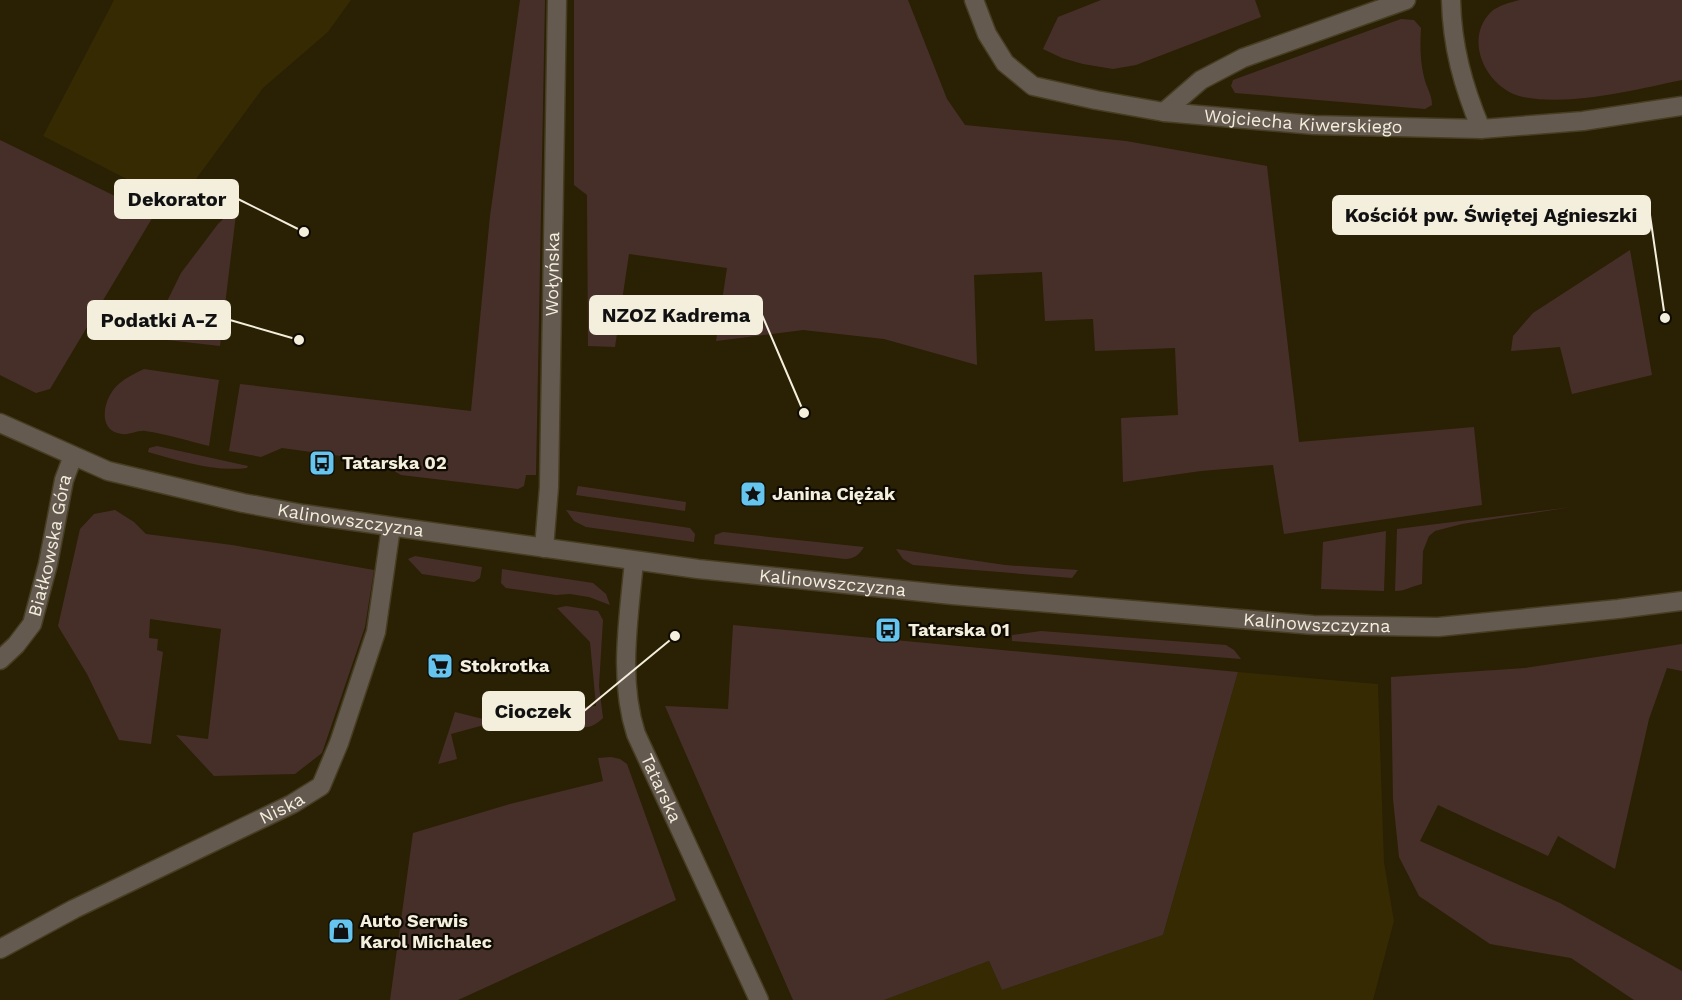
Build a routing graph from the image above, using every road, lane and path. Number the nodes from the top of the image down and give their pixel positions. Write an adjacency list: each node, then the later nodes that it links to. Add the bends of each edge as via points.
1 (557, 0): 11 (street, Wołyńska, via 549,487)
2 (974, 0): 6 (street, Wojciecha Kiwerskiego, via 987,34 1005,63 1034,86)
3 (1406, 0): 6 (street, via 1243,58 1201,80)
4 (1450, 0): 7 (street, via 1457,62)
5 (1682, 106): 7 (street, Wojciecha Kiwerskiego, via 1583,121)
6 (1164, 112): 7 (street, Wojciecha Kiwerskiego, via 1314,125)
7 (1481, 129)
8 (0, 423): 9 (street, Kalinowszczyzna)
9 (73, 456): 10 (street, Kalinowszczyzna, via 108,471 221,499); 14 (street, Białkowska Góra, via 64,480 32,624)
10 (390, 527): 11 (street, Kalinowszczyzna); 15 (street, Niska, via 376,632 321,786)
11 (544, 548): 12 (street, Kalinowszczyzna)
12 (634, 561): 13 (street, Kalinowszczyzna, via 952,596 1312,625 1438,627); 16 (street, Tatarska, via 627,643 629,714)
13 (1682, 601)
14 (0, 660)
15 (0, 949)
16 (759, 1000)

